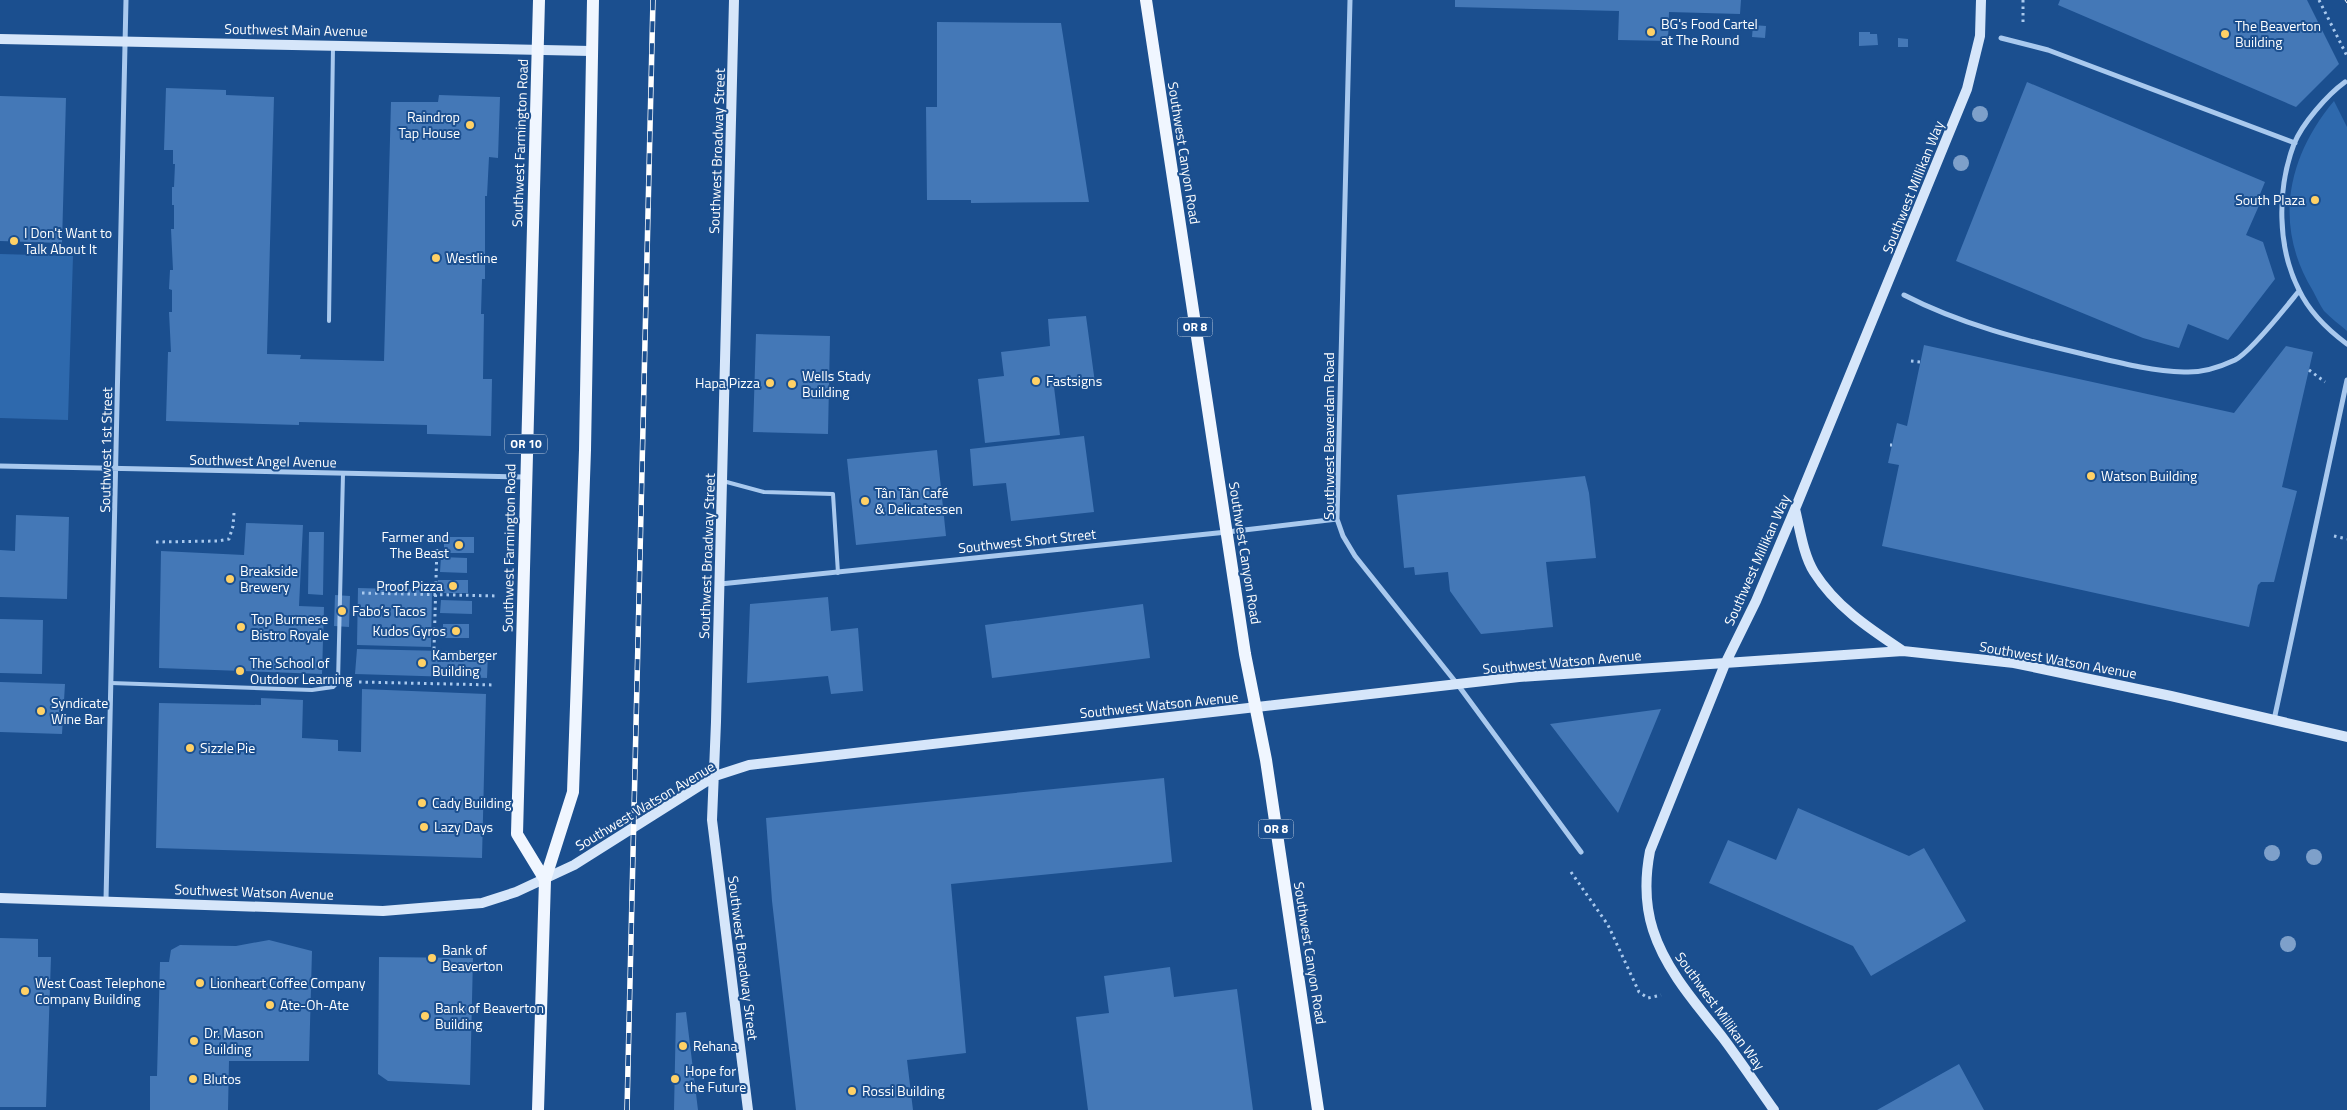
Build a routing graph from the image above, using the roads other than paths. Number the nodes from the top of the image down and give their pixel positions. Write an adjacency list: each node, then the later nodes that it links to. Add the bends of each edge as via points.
1 (126, 0): 10 (street, Southwest 1st Street)
2 (538, 0): 12 (main road, Southwest Farmington Road / OR 10)
3 (593, 0): 13 (main road)
4 (734, 0): 25 (street, Southwest Broadway Street)
5 (1146, 0): 28 (main road, Southwest Canyon Road / OR 8)
6 (1350, 0): 27 (street, Southwest Beaverdam Road)
7 (1981, 0): 26 (street, Southwest Millikan Way, via 1980,36 1967,90)
8 (2001, 38): 15 (street, via 2048,50)
9 (0, 39): 10 (street, Southwest Main Avenue)
10 (125, 41): 11 (street, Southwest Main Avenue); 22 (street, Southwest 1st Street)
11 (333, 45): 12 (street, Southwest Main Avenue); 18 (lane)
12 (537, 48): 13 (street, Southwest Main Avenue); 24 (main road, Southwest Farmington Road / OR 10)
13 (591, 51): 40 (main road, via 585,450 573,792)
14 (2344, 82): 15 (street, via 2326,99)
15 (2295, 143): 16 (street, via 2283,180 2283,220 2286,257)
16 (2299, 291): 17 (street, via 2237,359 2212,369 2186,372 2136,367 2026,340 1930,309); 19 (street, via 2313,311)
17 (1904, 295)
18 (329, 321)
19 (2347, 344)
20 (2347, 380): 36 (street)
21 (0, 466): 22 (street, Southwest Angel Avenue)
22 (116, 469): 23 (street, Southwest Angel Avenue); 33 (street, Southwest 1st Street)
23 (344, 474): 24 (street, Southwest Angel Avenue); 33 (lane, via 338,682 333,687 312,690)
24 (525, 477): 40 (main road, Southwest Farmington Road / OR 10, via 517,834)
25 (723, 481): 29 (lane, via 764,492 833,494); 30 (street, Southwest Broadway Street)
26 (1795, 509): 31 (street, via 1805,551 1814,572 1851,616); 32 (street, Southwest Millikan Way)
27 (1337, 519): 28 (street, Southwest Short Street); 34 (street, Southwest Beaverdam Road, via 1355,556)
28 (1227, 532): 29 (street, Southwest Short Street); 35 (main road, Southwest Canyon Road / OR 8)
29 (838, 572): 30 (street, Southwest Short Street)
30 (720, 584): 38 (street, Southwest Broadway Street)
31 (1903, 651): 32 (street, Southwest Watson Avenue); 36 (street, Southwest Watson Avenue, via 2014,663)
32 (1725, 664): 34 (street, Southwest Watson Avenue, via 1519,677); 46 (street, Southwest Millikan Way, via 1650,851 1647,903 1662,953)
33 (111, 683): 42 (street, Southwest 1st Street)
34 (1458, 685): 35 (street, Southwest Watson Avenue); 39 (street, Southwest Beaverdam Road)
35 (1256, 709): 38 (street, Southwest Watson Avenue, via 779,760); 45 (main road, Southwest Canyon Road / OR 8)
36 (2274, 720): 37 (street, Southwest Watson Avenue)
37 (2347, 737)
38 (715, 776): 40 (street, Southwest Watson Avenue, via 619,838); 44 (street, Southwest Broadway Street, via 713,837)
39 (1582, 852)
40 (545, 880): 42 (street, Southwest Watson Avenue, via 482,903 383,911); 43 (main road)
41 (0, 898): 42 (street, Southwest Watson Avenue)
42 (106, 900)
43 (538, 1110)
44 (748, 1110)
45 (1318, 1110)
46 (1774, 1110)

